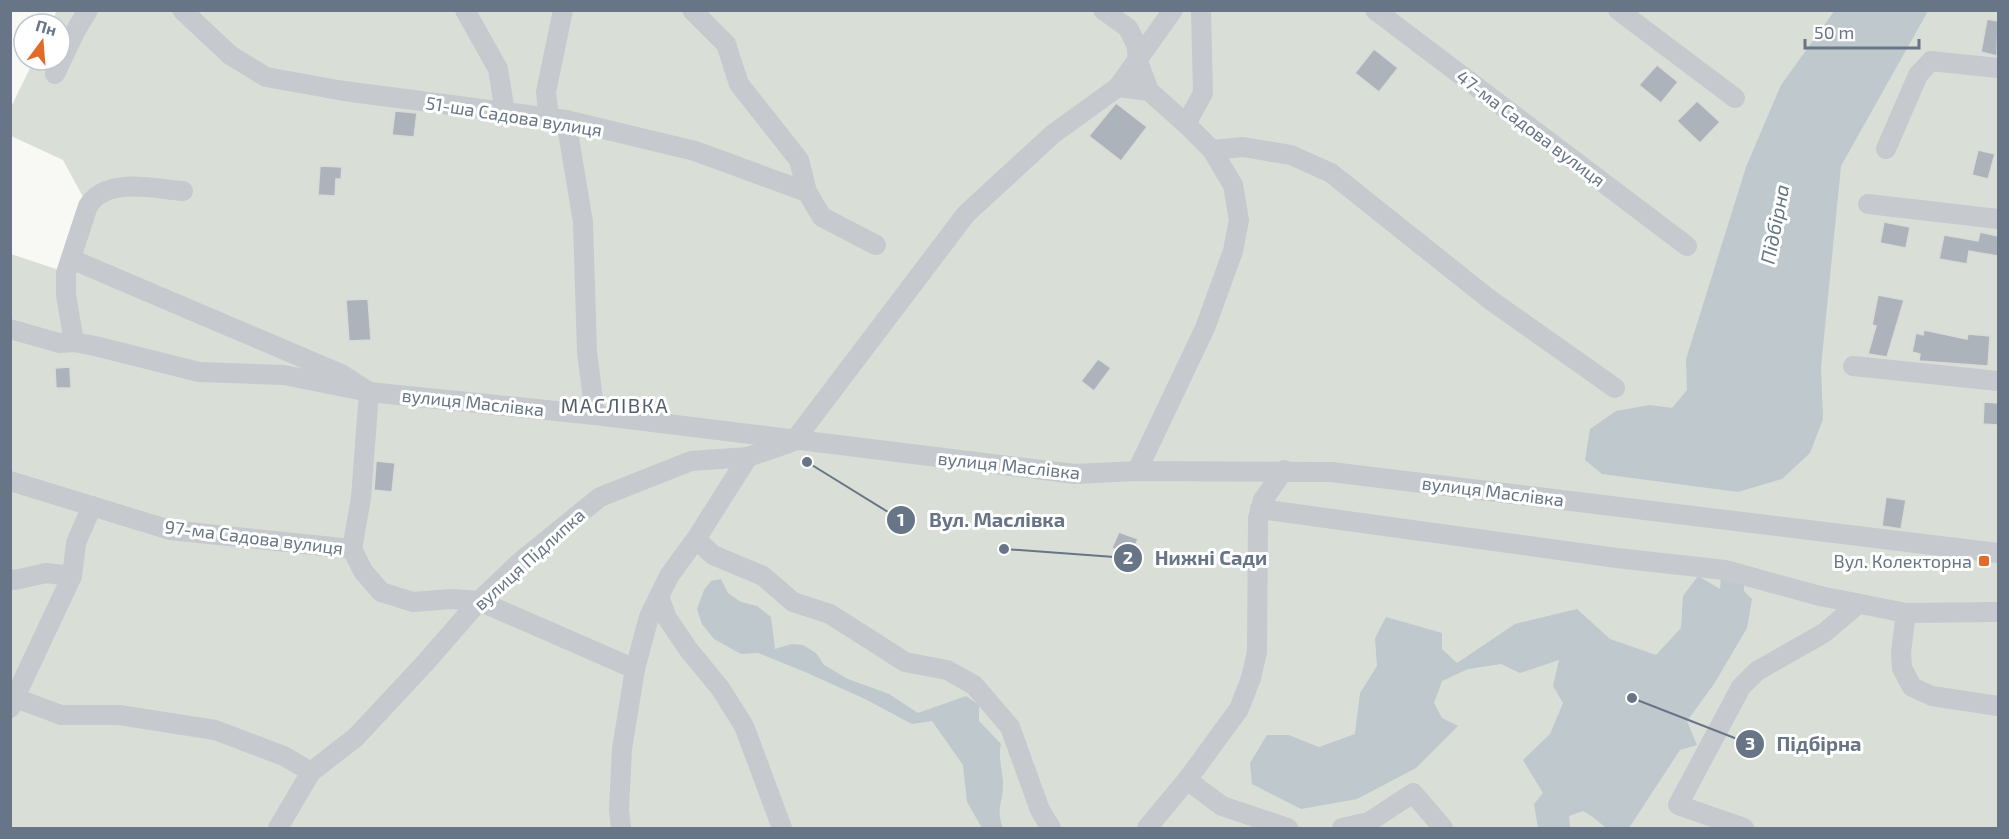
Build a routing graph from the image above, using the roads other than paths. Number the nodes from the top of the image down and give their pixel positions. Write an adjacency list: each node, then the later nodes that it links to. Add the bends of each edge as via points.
1 (88, 10): 13 (street)
2 (182, 10): 17 (street, 51-ша Садова вулиця, via 230,55 266,77)
3 (465, 10): 17 (street, via 498,69)
4 (563, 10): 18 (street, via 546,92)
5 (692, 10): 23 (street, via 726,44 739,84 800,160)
6 (1103, 10): 11 (street, via 1128,28)
7 (1173, 10): 11 (street)
8 (1201, 10): 19 (street, via 1203,93)
9 (1374, 10): 27 (street, 47-ма Садова вулиця)
10 (1618, 10): 16 (street)
11 (1138, 58): 14 (street); 15 (street)
12 (1998, 68): 20 (street, via 1931,61 1918,75)
13 (55, 74)
14 (1118, 87): 15 (street); 38 (street, via 1053,134 966,214)
15 (1149, 91): 19 (street)
16 (1735, 98)
17 (505, 112): 18 (street, 51-ша Садова вулиця)
18 (557, 119): 23 (street, 51-ша Садова вулиця, via 695,152); 37 (street, via 583,222 587,352)
19 (1186, 124): 21 (street)
20 (1886, 149)
21 (1212, 150): 35 (street, via 1243,147 1291,155 1331,172 1489,299); 41 (street, via 1233,185 1239,220 1233,251 1205,328)
22 (183, 191): 28 (street, via 130,186 92,198)
23 (807, 192): 26 (street, via 822,217)
24 (1868, 204): 25 (street)
25 (1998, 219)
26 (876, 245)
27 (1687, 246)
28 (70, 259): 30 (street); 31 (street, via 66,295)
29 (10, 329): 31 (street, вулиця Маслівка, via 59,343)
30 (263, 341): 33 (street, via 273,360); 36 (street, via 341,374)
31 (74, 342): 33 (street, вулиця Маслівка, via 199,372)
32 (1853, 366): 34 (street)
33 (265, 374): 36 (street, вулиця Маслівка)
34 (1998, 381)
35 (1615, 388)
36 (369, 392): 37 (street, вулиця Маслівка); 46 (street, via 362,498)
37 (595, 415): 38 (street, вулиця Маслівка)
38 (794, 441): 39 (street, вулиця Підлипка); 41 (street, вулиця Маслівка, via 1075,474)
39 (748, 457): 45 (street); 51 (street, вулиця Підлипка, via 691,460 600,497)
40 (1284, 470): 41 (street, вулиця Маслівка); 44 (street); 47 (street, вулиця Маслівка, via 1378,476)
41 (1137, 471)
42 (10, 481): 43 (street, 97-ма Садова вулиця)
43 (92, 506): 46 (street, 97-ма Садова вулиця, via 170,530); 48 (street, via 76,543)
44 (1260, 509): 52 (street, via 1725,570); 59 (street, via 1257,652 1251,678 1239,709)
45 (696, 539): 50 (street); 63 (street, via 713,555 763,576 793,602 830,615 905,662 947,670 974,685 1010,727 1040,810)
46 (352, 549): 51 (street, 97-ма Садова вулиця, via 363,571 381,592 412,602)
47 (1998, 552)
48 (72, 576): 49 (street, via 46,573); 56 (street)
49 (10, 579)
50 (658, 597): 55 (street); 62 (street, via 667,618 744,726)
51 (479, 601): 55 (street); 58 (street, вулиця Підлипка, via 356,737)
52 (1858, 604): 54 (street); 68 (street, via 1824,633 1757,671 1742,687 1678,805)
53 (1998, 612): 54 (street)
54 (1906, 613): 57 (street, via 1900,652 1902,668 1912,687 1932,696)
55 (635, 669): 61 (street, via 622,749)
56 (12, 701): 58 (street, via 61,715 119,715 215,730 284,756)
57 (1998, 706)
58 (311, 772): 60 (street, вулиця Підлипка)
59 (1187, 780): 64 (street); 65 (street, via 1222,806)
60 (278, 828)
61 (621, 828)
62 (782, 828)
63 (1051, 828)
64 (1147, 828)
65 (1288, 828)
66 (1342, 828): 67 (street, via 1369,822 1413,793)
67 (1443, 828)
68 (1744, 828)

